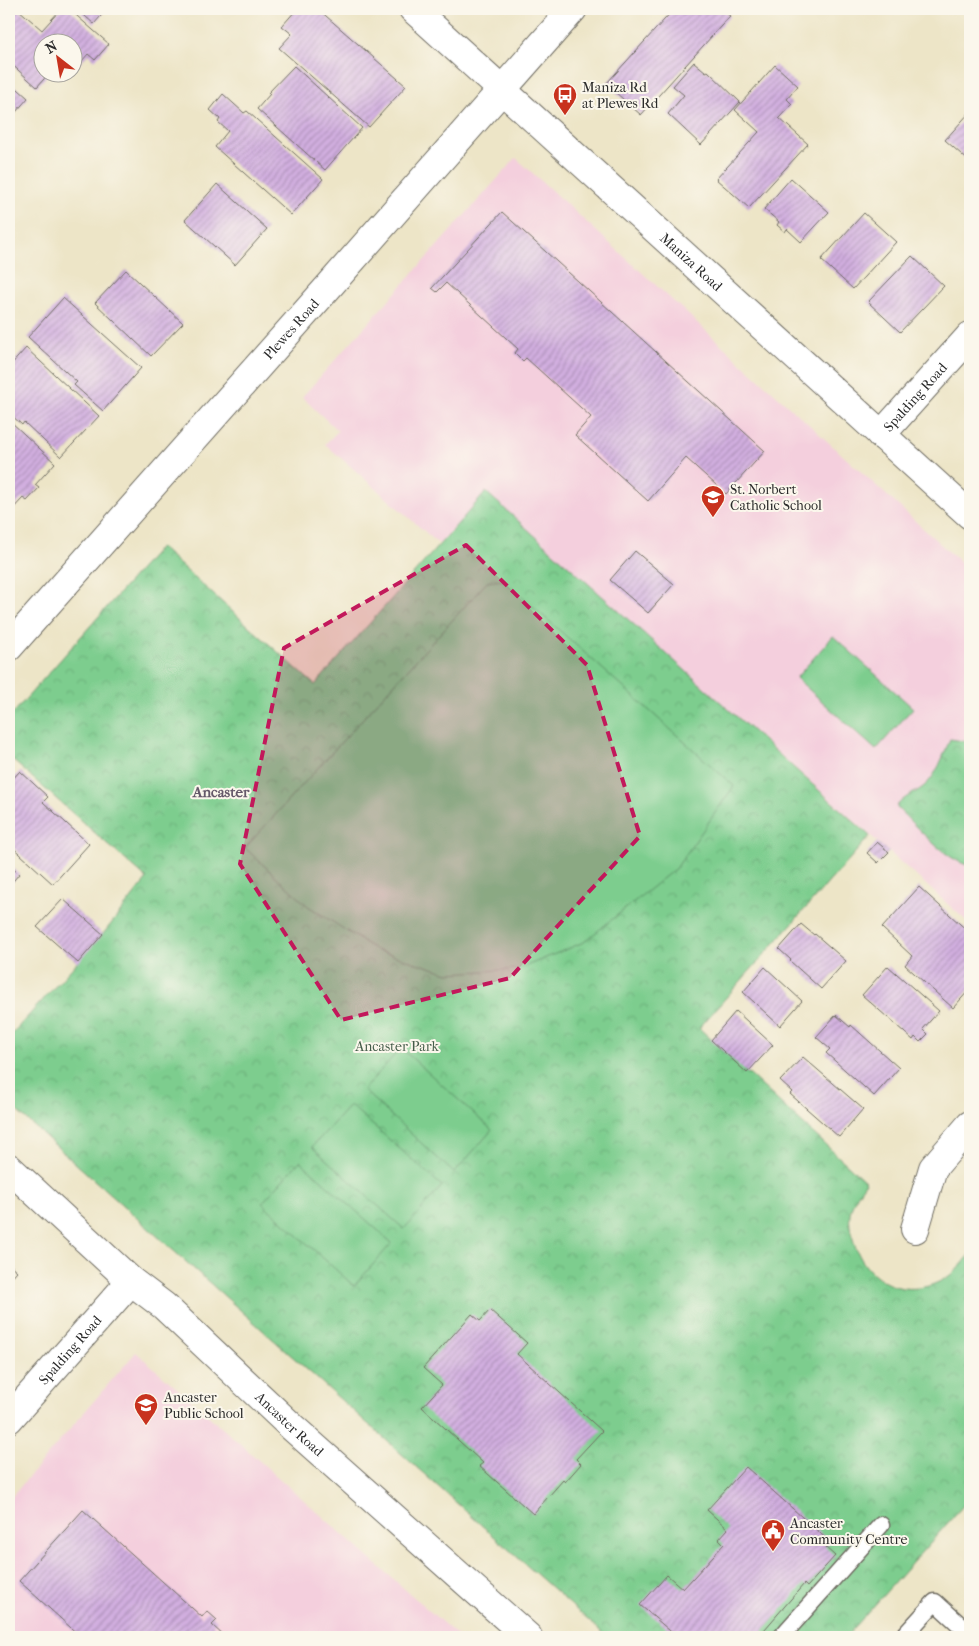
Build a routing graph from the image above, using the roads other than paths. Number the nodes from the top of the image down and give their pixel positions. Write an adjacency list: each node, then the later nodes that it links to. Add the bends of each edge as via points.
1 (413, 9): 3 (street, Maniza Road)
2 (573, 9): 3 (street, Plewes Road)
3 (501, 88): 5 (street, Maniza Road); 7 (street, Plewes Road)
4 (970, 336): 5 (street, Spalding Road)
5 (881, 435): 6 (street, Maniza Road)
6 (970, 515)
7 (9, 647)
8 (970, 1125): 10 (street, via 933,1168)
9 (9, 1168): 11 (street, Ancaster Road)
10 (915, 1229)
11 (132, 1280): 12 (street, Spalding Road); 15 (street, Ancaster Road)
12 (9, 1419)
13 (881, 1525): 16 (lane)
14 (970, 1634): 17 (lane, via 935,1602)
15 (521, 1635)
16 (781, 1637)
17 (904, 1637)

